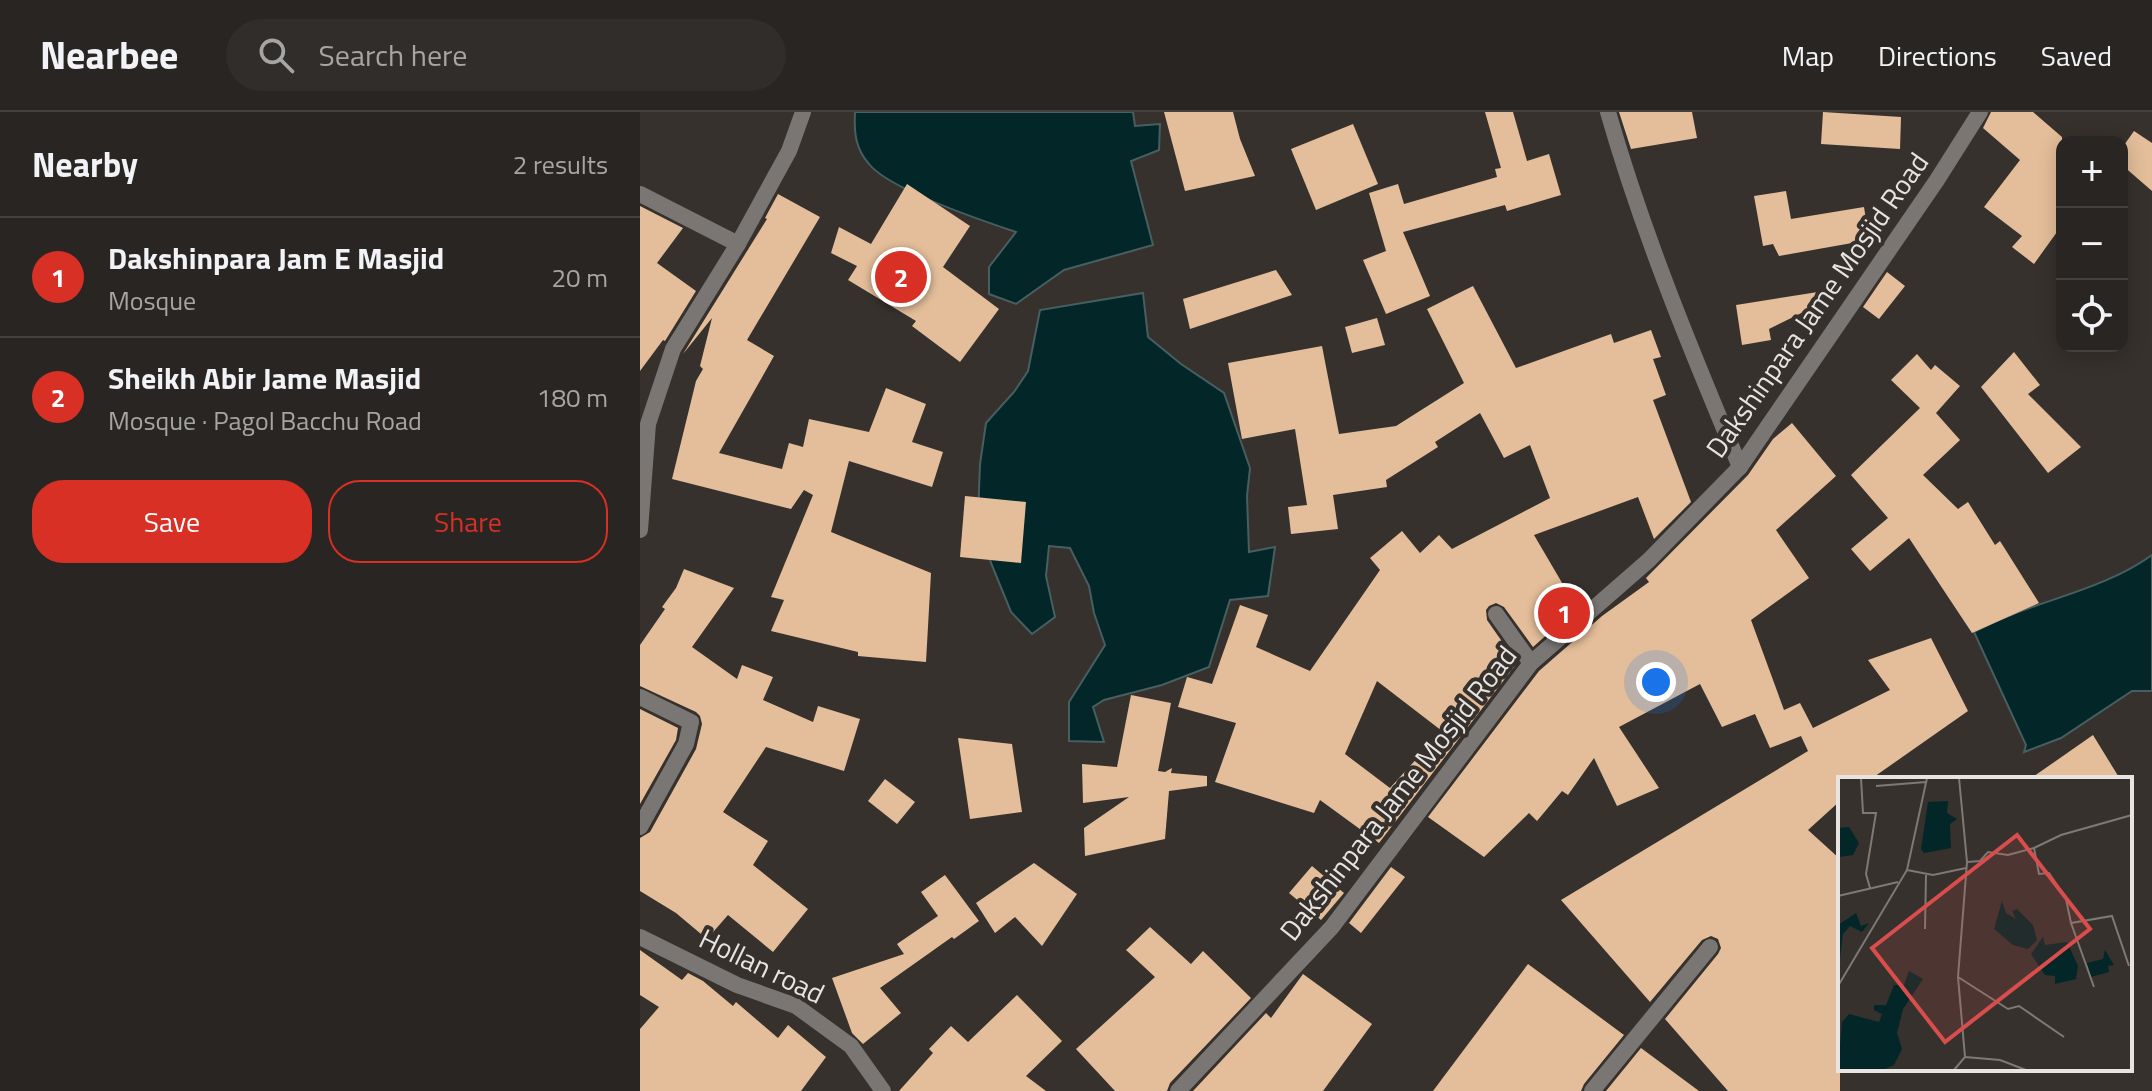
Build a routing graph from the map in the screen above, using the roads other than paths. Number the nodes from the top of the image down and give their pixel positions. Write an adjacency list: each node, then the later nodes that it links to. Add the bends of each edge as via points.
1 (803, 112): 5 (street, via 789,151)
2 (1608, 112): 6 (street, via 1677,315)
3 (1980, 112): 6 (street, Dakshinpara Jame Mosjid Road)
4 (640, 194): 5 (street)
5 (738, 244): 7 (street, via 673,349 648,424)
6 (1740, 467): 9 (street, Dakshinpara Jame Mosjid Road, via 1649,560)
7 (640, 530)
8 (1496, 614): 9 (street)
9 (1531, 663): 15 (street, Dakshinpara Jame Mosjid Road, via 1332,927)
10 (640, 697): 11 (street, via 691,722 686,744)
11 (640, 827)
12 (640, 937): 14 (street, Hollan road, via 737,985 796,1006 851,1046)
13 (1710, 947): 16 (street)
14 (883, 1091)
15 (1178, 1091)
16 (1592, 1091)

